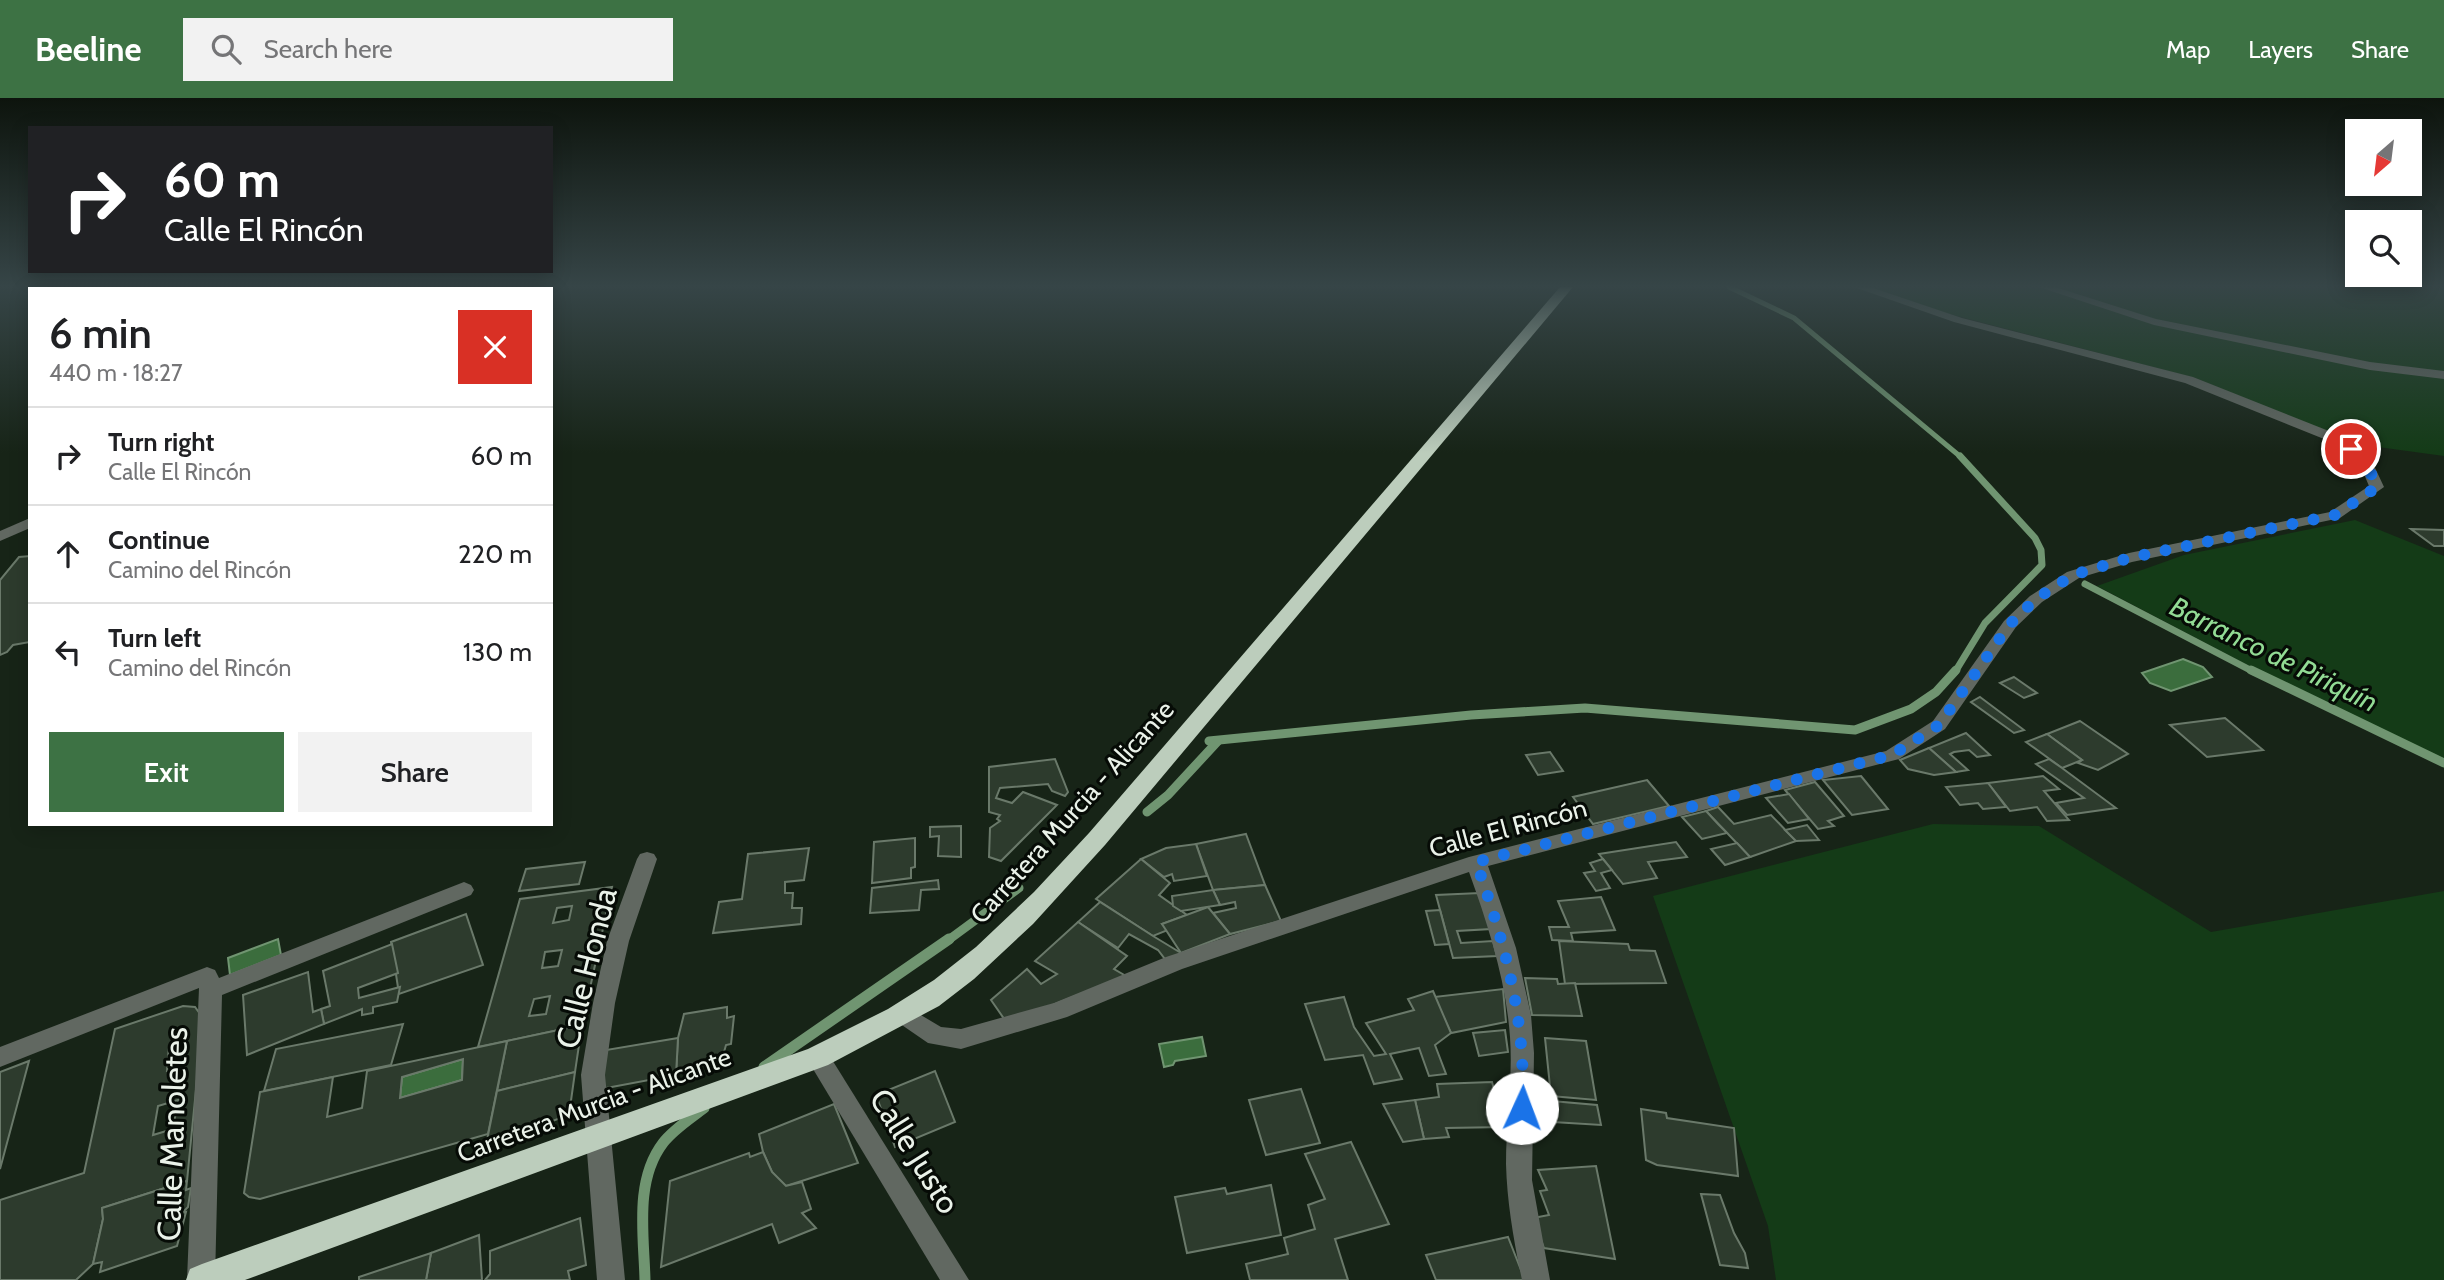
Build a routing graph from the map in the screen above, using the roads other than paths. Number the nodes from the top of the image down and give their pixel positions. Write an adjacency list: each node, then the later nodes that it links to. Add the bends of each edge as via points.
1 (1520, 342): 11 (highway, Carretera Murcia - Alicante, via 1039,904 953,980)
2 (2043, 342): 8 (street, Calle El Rincón, via 2189,380 2339,440 2364,458 2377,487 2335,515 2129,558 2073,575 2036,599 2010,624 1939,725 1892,755)
3 (2253, 342): 4 (street, via 2370,366)
4 (2444, 375)
5 (28, 523): 6 (street)
6 (0, 537)
7 (647, 859): 14 (street, Calle Honda, via 618,941 604,1003 593,1075)
8 (1476, 862): 11 (street, Calle El Rincón, via 1174,963 1059,1011 961,1039 936,1036); 18 (street, via 1508,962 1522,1034 1522,1221)
9 (464, 890): 10 (street)
10 (209, 983): 12 (street); 15 (street, Calle Manoletes)
11 (904, 1014): 13 (highway, Carretera Murcia - Alicante)
12 (0, 1056)
13 (818, 1058): 14 (highway, Carretera Murcia - Alicante); 17 (street, Calle Justo)
14 (598, 1136): 15 (highway, Carretera Murcia - Alicante); 16 (street, Calle Honda)
15 (201, 1280)
16 (611, 1280)
17 (955, 1280)
18 (1536, 1280)

